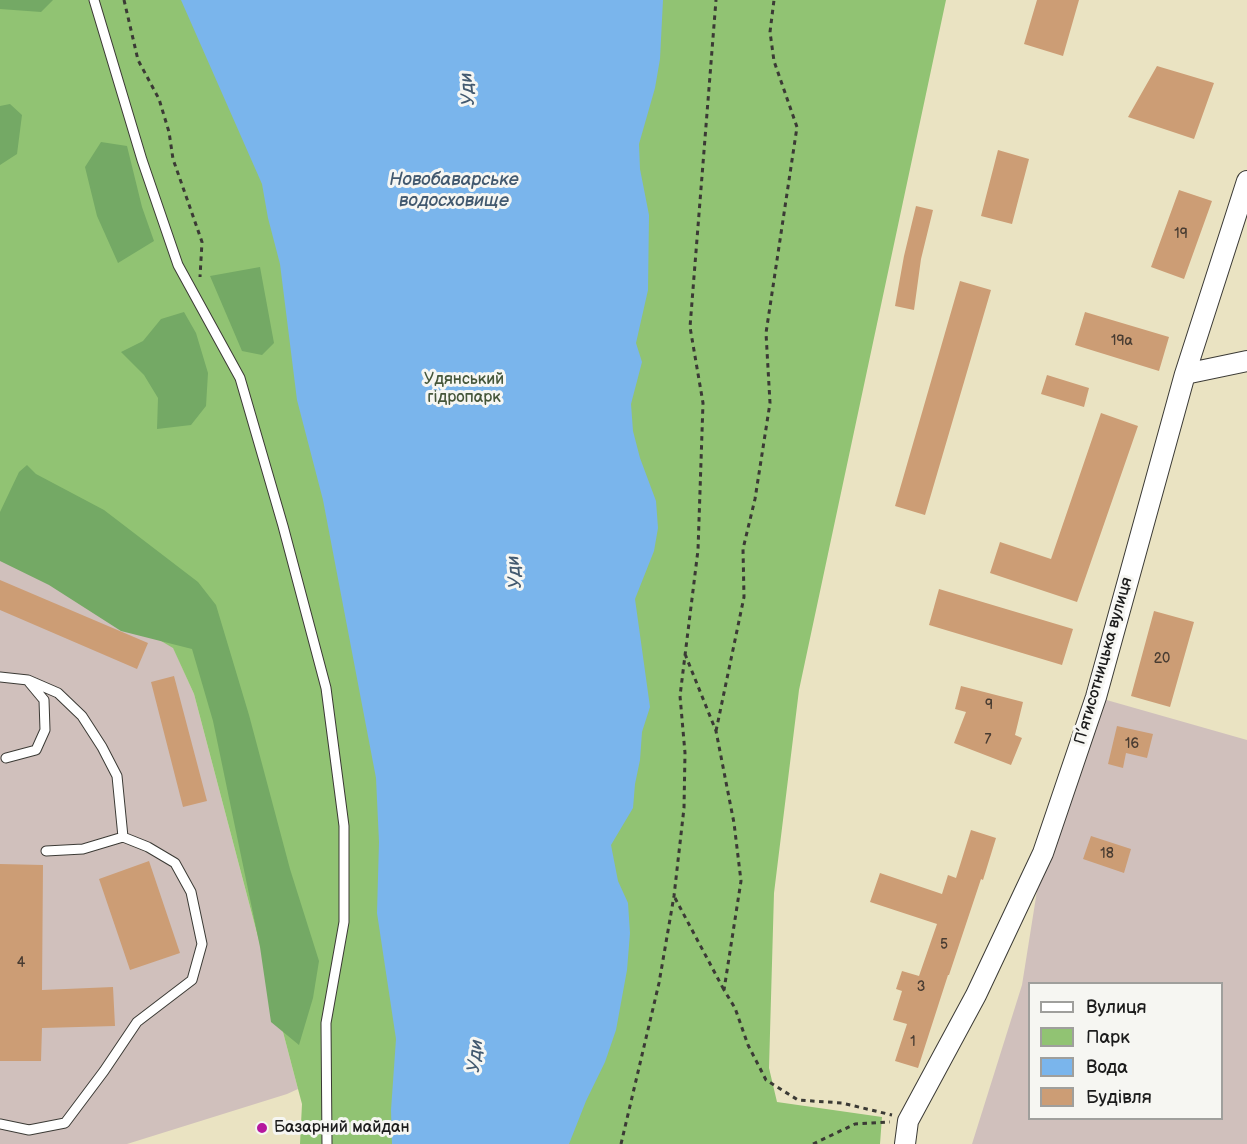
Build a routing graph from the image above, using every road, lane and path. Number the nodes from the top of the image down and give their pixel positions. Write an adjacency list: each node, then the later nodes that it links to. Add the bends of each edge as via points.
1 (94, 0): 6 (lane, via 178,265)
2 (124, 0): 6 (path, via 138,60 159,99 173,159 202,242)
3 (716, 0): 9 (path, via 690,327 703,403 698,550)
4 (774, 0): 12 (path, via 770,32 774,61 797,127 766,333 770,403 743,549 744,597)
5 (1247, 181): 8 (street, П’ятисотницька вулиця)
6 (199, 303): 20 (lane, via 240,378 326,688 344,826 345,922 326,1023)
7 (1247, 361): 8 (street)
8 (1185, 374): 18 (street, П’ятисотницька вулиця, via 1096,697 1043,853 976,994)
9 (685, 653): 12 (path); 16 (path, via 680,696 684,808)
10 (0, 676): 11 (lane)
11 (28, 680): 13 (lane, via 44,700 45,729 36,750); 14 (lane, via 58,693 82,716 102,747 117,776)
12 (716, 731): 17 (path, via 741,881)
13 (6, 758)
14 (123, 837): 15 (lane, via 83,849); 19 (lane, via 175,863 191,892 202,944 192,980 137,1022 65,1123 29,1130)
15 (46, 851)
16 (674, 896): 17 (path); 21 (path, via 659,983)
17 (724, 990): 18 (path, via 766,1080 798,1100 842,1103)
18 (908, 1121): 22 (path, via 855,1124); 23 (street)
19 (0, 1124)
20 (327, 1144)
21 (621, 1144)
22 (813, 1144)
23 (905, 1144)

